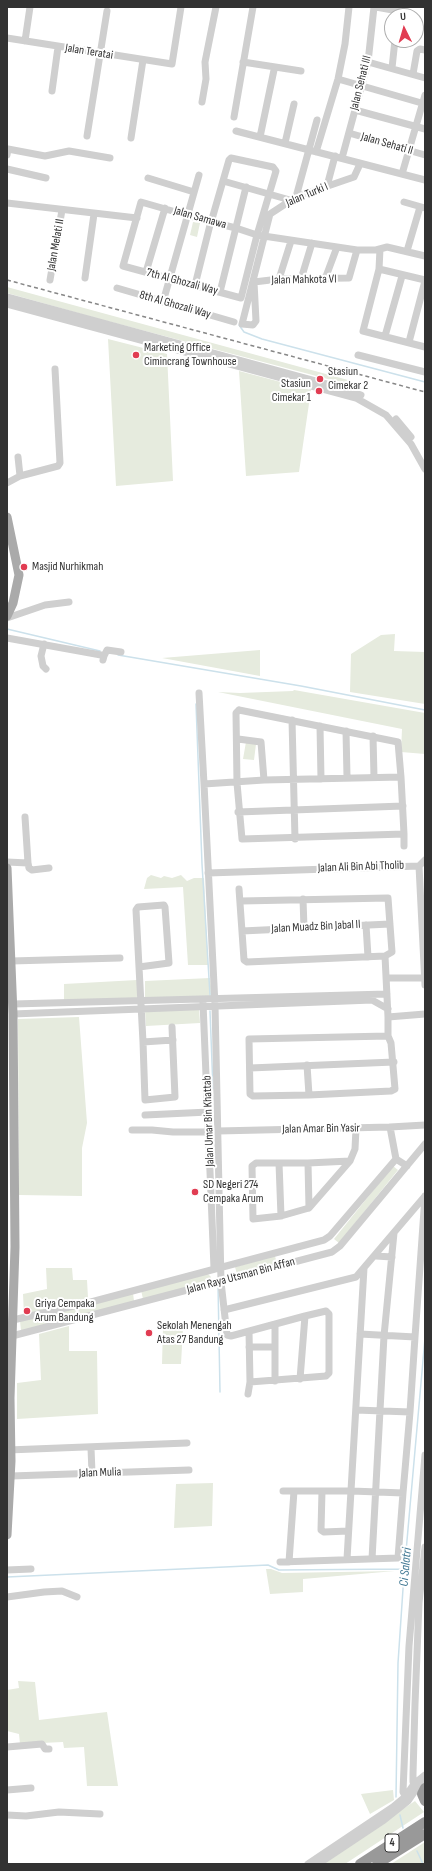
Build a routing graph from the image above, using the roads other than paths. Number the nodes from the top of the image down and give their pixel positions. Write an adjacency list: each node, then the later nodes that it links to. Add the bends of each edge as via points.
1 (30, 7): 9 (street)
2 (181, 7): 14 (street, Jalan Teratai, via 172,64)
3 (216, 7): 26 (street, via 205,62 206,79)
4 (253, 7): 15 (street)
5 (349, 7): 22 (street)
6 (375, 7): 16 (street, Jalan Sehati III)
7 (107, 11): 13 (street)
8 (7, 38): 9 (street, Jalan Teratai)
9 (25, 41): 10 (street, Jalan Teratai)
10 (58, 47): 13 (street, Jalan Teratai); 24 (street)
11 (394, 48): 17 (street)
12 (425, 50): 20 (street, via 417,51)
13 (99, 53): 14 (street, Jalan Teratai); 36 (street)
14 (143, 60): 38 (street)
15 (244, 62): 19 (street); 30 (street)
16 (368, 62): 17 (street); 23 (street, Jalan Sehati III)
17 (392, 68): 20 (street)
18 (274, 70): 37 (street)
19 (301, 71)
20 (413, 74): 21 (street)
21 (425, 78)
22 (339, 80): 23 (street); 40 (street)
23 (362, 86): 28 (street); 29 (street, Jalan Sehati III)
24 (52, 91)
25 (425, 95): 28 (street)
26 (202, 102)
27 (294, 104): 39 (street)
28 (424, 104): 32 (street)
29 (355, 110): 32 (street); 35 (street, Jalan Sehati III)
30 (234, 117)
31 (317, 120): 40 (street)
32 (416, 127): 33 (street); 41 (street)
33 (425, 129)
34 (236, 131): 37 (street)
35 (349, 133): 41 (street, Jalan Sehati II); 44 (street, Jalan Sehati III)
36 (87, 136)
37 (260, 137): 39 (street)
38 (131, 138)
39 (285, 143): 40 (street)
40 (313, 151): 44 (street); 58 (street)
41 (409, 151): 43 (street, Jalan Sehati II); 48 (street)
42 (7, 155): 45 (street, via 8,149 44,156 69,151)
43 (425, 155)
44 (338, 157): 46 (street); 54 (street, Jalan Sehati III)
45 (110, 158)
46 (360, 164): 48 (street); 54 (street, Jalan Turki I, via 354,177)
47 (7, 169): 50 (street)
48 (402, 174): 53 (street)
49 (199, 175): 56 (street)
50 (46, 178)
51 (148, 178): 56 (street)
52 (223, 180): 55 (street); 57 (street, via 231,158 273,167 276,171); 67 (street)
53 (425, 180)
54 (327, 186): 58 (street, Jalan Turki I)
55 (246, 187): 57 (street); 68 (street)
56 (194, 192): 65 (street)
57 (270, 193): 58 (street); 69 (street)
58 (293, 199): 69 (street, Jalan Turki I, via 270,214)
59 (404, 202): 61 (street)
60 (7, 203): 63 (street)
61 (421, 207): 75 (street)
62 (165, 208): 65 (street, Jalan Samawa); 66 (street, Jalan Samawa, via 142,202); 78 (street)
63 (62, 210): 64 (street); 85 (street, Jalan Melati II)
64 (94, 214): 66 (street); 80 (street)
65 (188, 215): 67 (street, Jalan Samawa); 81 (street)
66 (136, 218): 78 (street, 7th Al Ghozali Way, via 123,266)
67 (211, 222): 68 (street, Jalan Samawa); 88 (street)
68 (236, 228): 69 (street, Jalan Samawa); 90 (street)
69 (260, 235): 70 (street, Jalan Samawa); 87 (street); 90 (street, 7th Al Ghozali Way, via 241,298)
70 (291, 241): 71 (street, Jalan Samawa); 82 (street)
71 (312, 243): 72 (street, Jalan Samawa); 83 (street)
72 (337, 247): 74 (street, Jalan Samawa); 84 (street)
73 (380, 249): 74 (street, Jalan Samawa); 75 (street, Jalan Samawa, via 387,247); 77 (street)
74 (357, 250): 84 (street, Jalan Mahkota VI, via 349,278)
75 (407, 251): 76 (street, Jalan Samawa)
76 (425, 256)
77 (379, 269): 79 (street); 95 (street, via 363,331)
78 (146, 272): 81 (street, 7th Al Ghozali Way)
79 (402, 276): 86 (street); 95 (street)
80 (85, 278)
81 (170, 278): 88 (street, 7th Al Ghozali Way); 92 (street)
82 (279, 279): 83 (street, Jalan Mahkota VI); 87 (street, Jalan Mahkota VI)
83 (301, 279): 84 (street, Jalan Mahkota VI)
84 (325, 279)
85 (50, 280)
86 (425, 281): 96 (street)
87 (254, 282): 87 (street, via 242,324 253,325 256,321)
88 (195, 285): 90 (street, 7th Al Ghozali Way)
89 (117, 288): 92 (street, 8th Al Ghozali Way)
90 (220, 292)
91 (7, 297): 99 (street)
92 (163, 302): 94 (street, 8th Al Ghozali Way)
93 (7, 304): 99 (street)
94 (234, 322)
95 (385, 336): 96 (street)
96 (409, 342): 97 (street)
97 (425, 347)
98 (358, 355): 101 (street)
99 (254, 368): 103 (street, via 346,390 372,400 389,411 403,426); 104 (street, via 356,398 370,405 386,415 399,429)
100 (55, 369): 105 (street, via 60,463 58,466)
101 (425, 372)
102 (18, 457): 105 (street)
103 (425, 458)
104 (425, 469)
105 (20, 476): 106 (street)
106 (7, 483)
107 (7, 517): 109 (main road, via 19,575)
108 (69, 602): 109 (street, via 45,605)
109 (7, 617)
110 (7, 638): 111 (street)
111 (44, 644): 112 (street, via 104,656); 113 (street, via 41,656)
112 (121, 652)
113 (46, 669)
114 (199, 693): 127 (street, Jalan Umar Bin Khattab)
115 (292, 720): 116 (street); 119 (street, via 238,711); 125 (street)
116 (320, 726): 117 (street); 123 (street)
117 (346, 731): 118 (street); 120 (street)
118 (373, 736): 121 (street); 122 (street, via 398,742)
119 (238, 739): 124 (street, via 261,742); 126 (street)
120 (347, 777): 121 (street); 123 (street)
121 (374, 777): 122 (street)
122 (401, 777): 128 (street)
123 (320, 778): 125 (street)
124 (264, 780): 125 (street); 126 (street)
125 (294, 780): 129 (street)
126 (237, 783): 127 (street); 130 (street)
127 (204, 784): 141 (street, Jalan Umar Bin Khattab)
128 (403, 806): 129 (street); 132 (street)
129 (293, 809): 130 (street); 133 (street)
130 (238, 812): 133 (street, via 242,839)
131 (25, 817): 137 (street)
132 (404, 834): 133 (street); 134 (street)
133 (295, 838)
134 (404, 846)
135 (425, 860): 138 (street)
136 (7, 862): 137 (street)
137 (28, 863): 140 (street, via 30,869)
138 (419, 866): 141 (street, Jalan Ali Bin Abi Tholib); 155 (street, Jalan Ali Bin Abi Tholib)
139 (7, 868): 152 (main road)
140 (49, 868)
141 (208, 873): 160 (street, Jalan Umar Bin Khattab)
142 (239, 889): 144 (street)
143 (303, 899): 144 (street); 145 (street, via 386,897 389,899); 147 (street)
144 (241, 901): 148 (street)
145 (390, 924): 146 (street, Jalan Muadz Bin Jabal II); 149 (street, via 392,952)
146 (366, 925): 147 (street, Jalan Muadz Bin Jabal II); 150 (street)
147 (304, 928): 148 (street, Jalan Muadz Bin Jabal II)
148 (242, 931): 150 (street, via 244,960 247,962)
149 (385, 956): 150 (street); 154 (street)
150 (368, 957)
151 (120, 958): 152 (street)
152 (11, 961): 161 (main road)
153 (138, 967): 153 (street, via 136,910 138,907 164,905 169,963); 158 (street)
154 (386, 978): 155 (street); 156 (street)
155 (425, 982)
156 (387, 994): 157 (street); 164 (street)
157 (372, 997): 160 (street); 164 (street)
158 (141, 1000): 159 (street); 162 (street); 163 (street)
159 (203, 1002): 160 (street); 163 (street); 177 (street, Jalan Umar Bin Khattab)
160 (214, 1002): 184 (street, Jalan Umar Bin Khattab)
161 (13, 1004): 162 (street); 166 (main road)
162 (34, 1004): 165 (street)
163 (141, 1009): 165 (street); 172 (street)
164 (388, 1009): 168 (street)
165 (35, 1013): 166 (street)
166 (13, 1014): 208 (main road, via 15,1248)
167 (425, 1014): 168 (street)
168 (388, 1017): 170 (street)
169 (172, 1028): 171 (street)
170 (388, 1036): 173 (street, via 392,1043); 175 (street, via 249,1039)
171 (173, 1040): 172 (street); 172 (street, via 175,1097 146,1100)
172 (144, 1042)
173 (394, 1062): 174 (street); 176 (street, via 396,1086 391,1091)
174 (307, 1065): 175 (street); 176 (street)
175 (250, 1068): 176 (street, via 252,1096)
176 (309, 1094)
177 (209, 1112): 178 (street); 183 (street, Jalan Umar Bin Khattab)
178 (145, 1115)
179 (425, 1125): 180 (street, Jalan Amar Bin Yasir)
180 (390, 1127): 181 (street, Jalan Amar Bin Yasir); 186 (street)
181 (356, 1128): 184 (street, Jalan Amar Bin Yasir); 187 (street, via 355,1149)
182 (132, 1130): 183 (street, Jalan Amar Bin Yasir)
183 (209, 1133): 184 (street, Jalan Amar Bin Yasir); 197 (street, Jalan Umar Bin Khattab)
184 (218, 1133): 197 (street, Jalan Umar Bin Khattab)
185 (425, 1144): 190 (street, Jalan Raya Utsman Bin Affan)
186 (396, 1159): 190 (street); 197 (street, Jalan Raya Utsman Bin Affan, via 327,1238)
187 (350, 1161): 189 (street); 192 (street)
188 (278, 1163): 189 (street); 193 (street); 193 (street, via 256,1163 252,1166 252,1218)
189 (308, 1163): 192 (street)
190 (407, 1166): 202 (street, Jalan Raya Utsman Bin Affan, via 335,1250)
191 (425, 1196): 194 (street); 212 (street)
192 (309, 1208): 193 (street)
193 (281, 1216)
194 (394, 1233): 195 (street); 196 (street)
195 (376, 1256): 196 (street); 198 (street)
196 (392, 1258): 211 (street)
197 (217, 1268): 199 (street, Jalan Raya Utsman Bin Affan); 202 (street)
198 (364, 1268): 200 (street); 201 (street)
199 (206, 1271): 202 (street, via 213,1276); 203 (street, Jalan Raya Utsman Bin Affan)
200 (352, 1278): 201 (street); 205 (street)
201 (364, 1281): 210 (street)
202 (216, 1283): 204 (street, Jalan Raya Utsman Bin Affan); 205 (street)
203 (138, 1289): 204 (street); 208 (street, Jalan Raya Utsman Bin Affan)
204 (141, 1302): 208 (street, Jalan Raya Utsman Bin Affan)
205 (224, 1310): 209 (street, via 228,1336)
206 (305, 1316): 207 (street); 215 (street); 215 (street, via 326,1312 329,1314 329,1373 324,1377)
207 (276, 1324): 209 (street); 214 (street)
208 (9, 1329): 224 (main road)
209 (249, 1331): 213 (street)
210 (360, 1334): 211 (street); 219 (street)
211 (384, 1336): 212 (street); 220 (street)
212 (414, 1337): 221 (street)
213 (249, 1346): 214 (street); 217 (street)
214 (275, 1347): 216 (street)
215 (300, 1379): 216 (street)
216 (275, 1381): 217 (street)
217 (250, 1382): 218 (street)
218 (248, 1394)
219 (356, 1410): 220 (street); 230 (street)
220 (381, 1412): 221 (street); 233 (street)
221 (410, 1412): 234 (street)
222 (187, 1443): 223 (street)
223 (91, 1448): 224 (street); 227 (street)
224 (9, 1450): 228 (main road)
225 (425, 1456): 254 (street, via 409,1646)
226 (189, 1470): 227 (street, Jalan Mulia)
227 (92, 1473): 228 (street, Jalan Mulia)
228 (11, 1476): 236 (main road)
229 (322, 1491): 230 (street); 232 (street); 235 (street, via 321,1530)
230 (350, 1491): 233 (street); 235 (street)
231 (284, 1492): 232 (street)
232 (294, 1492): 241 (street)
233 (376, 1492): 234 (street); 239 (street)
234 (403, 1493): 239 (street, via 398,1558)
235 (348, 1531): 238 (street)
236 (7, 1535)
237 (425, 1548): 248 (street, via 419,1603)
238 (347, 1559): 239 (street); 241 (street)
239 (372, 1559)
240 (280, 1562): 241 (street)
241 (289, 1562)
242 (31, 1569): 243 (street)
243 (7, 1570)
244 (7, 1597): 245 (street, via 62,1591)
245 (77, 1597)
246 (7, 1747): 247 (street, via 42,1744)
247 (48, 1749)
248 (413, 1768): 249 (street, via 418,1773); 251 (street)
249 (425, 1774): 251 (street)
250 (425, 1781): 251 (street)
251 (419, 1786): 254 (street); 255 (highway)
252 (31, 1788): 253 (street)
253 (7, 1790)
254 (406, 1799): 260 (street); 261 (street, via 384,1820)
255 (425, 1801)
256 (100, 1814): 257 (street, via 59,1812 26,1816)
257 (7, 1815)
258 (425, 1822): 262 (highway, 4)
259 (425, 1834): 263 (highway, 4)
260 (308, 1864)
261 (318, 1864)
262 (360, 1864)
263 (377, 1864)

